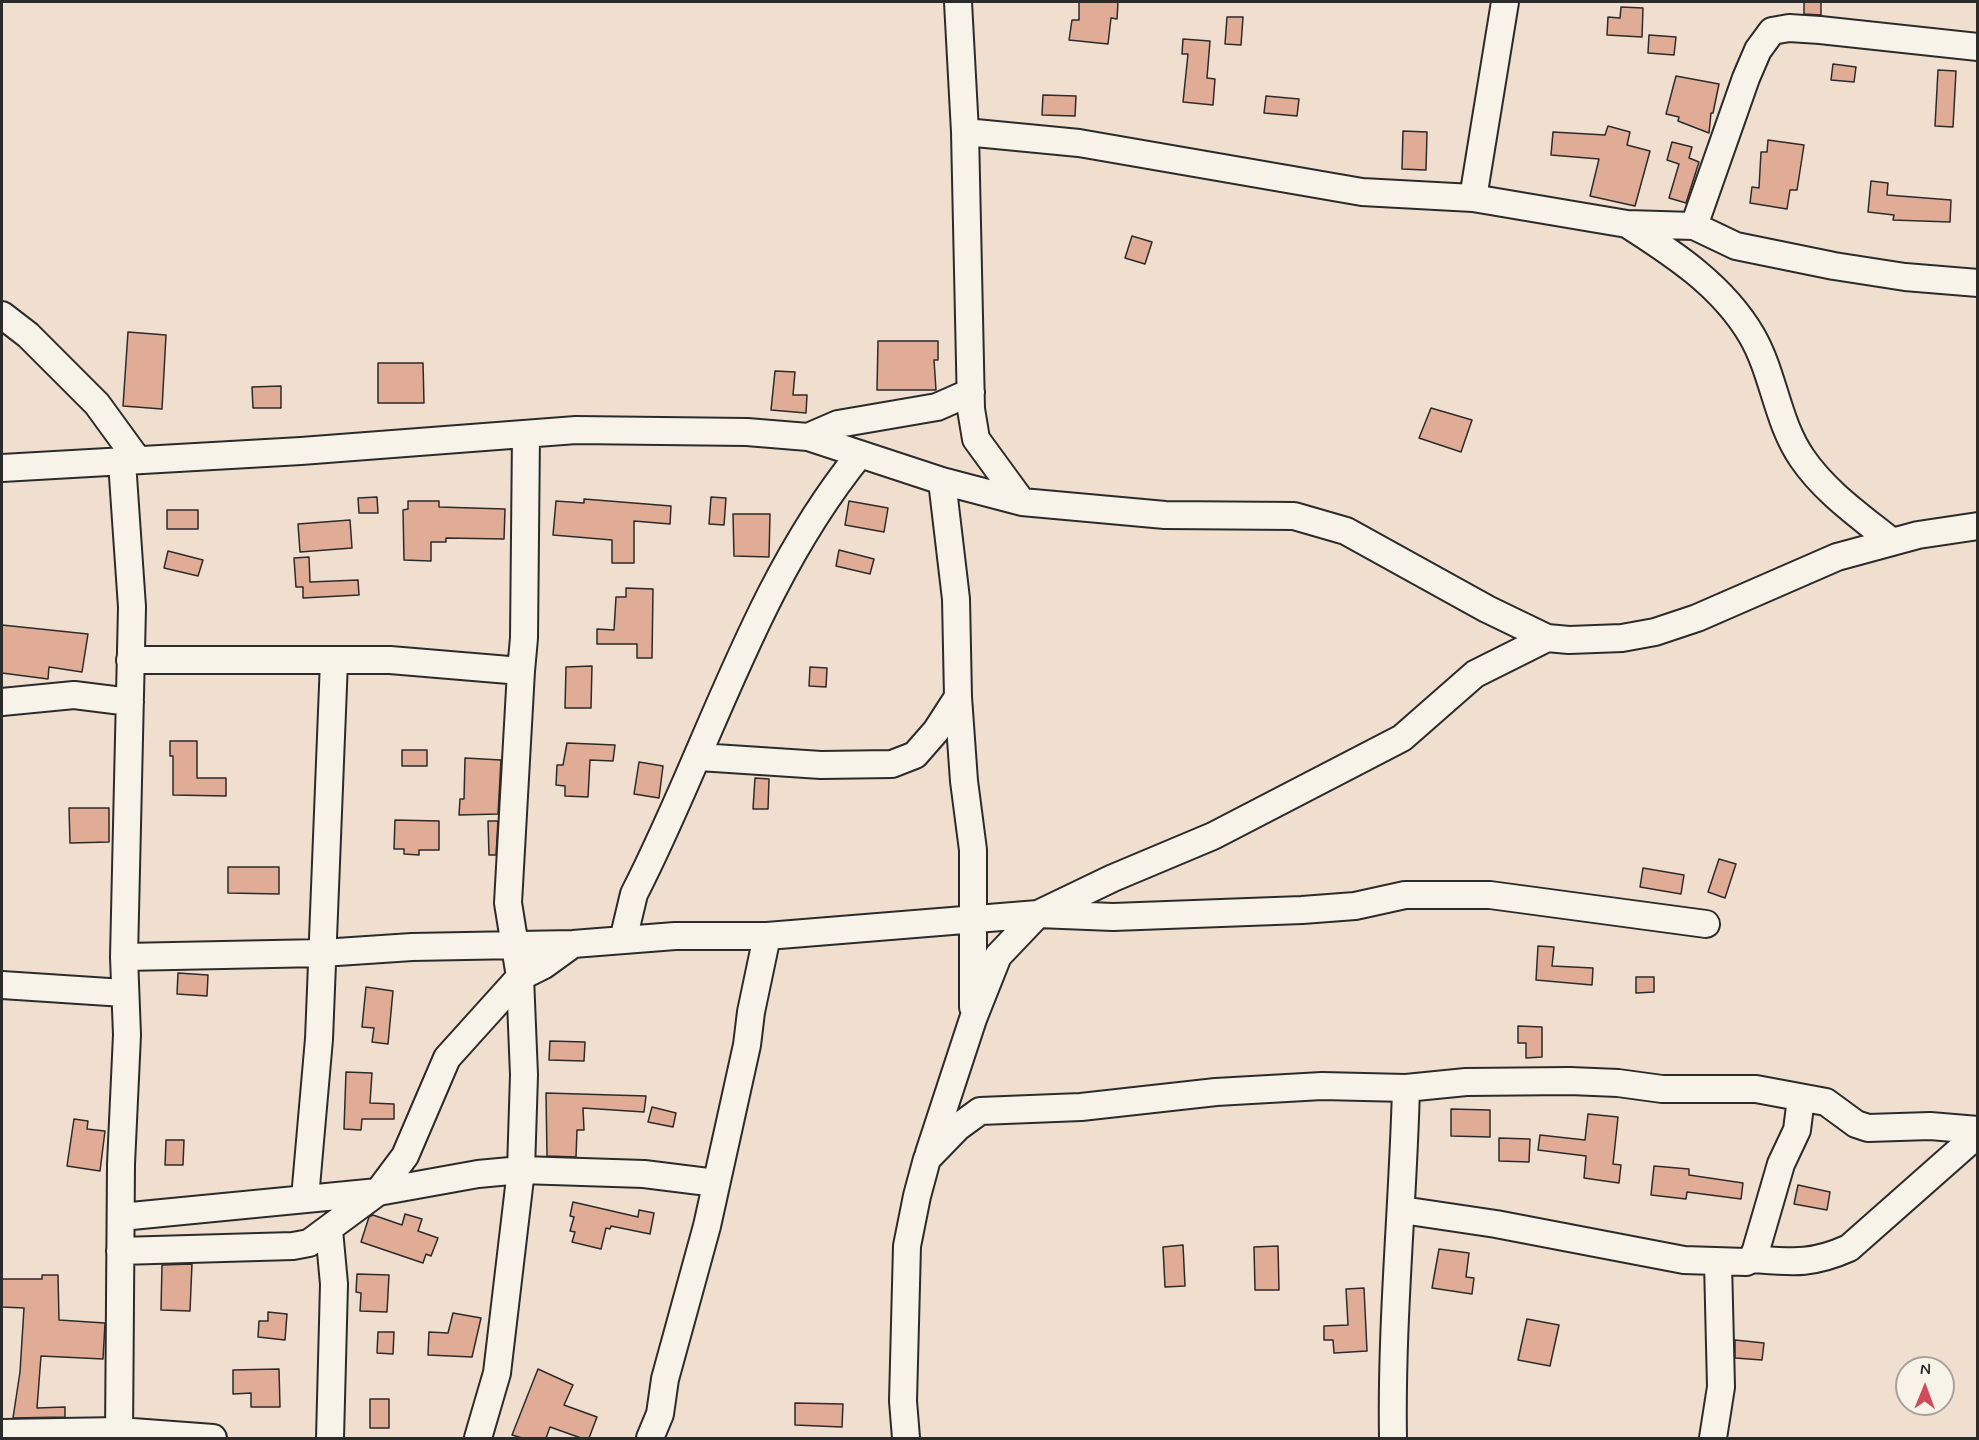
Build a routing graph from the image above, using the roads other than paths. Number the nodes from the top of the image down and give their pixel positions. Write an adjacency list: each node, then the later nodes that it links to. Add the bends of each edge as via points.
1 (958, 2): 4 (street)
2 (1505, 2): 5 (street)
3 (1977, 47): 7 (street, via 1820,30 1772,31 1758,50 1746,78)
4 (965, 132): 5 (street, via 1079,143 1362,192); 10 (street)
5 (1473, 198): 6 (street)
6 (1627, 224): 7 (street); 19 (street, via 1683,260 1728,305 1752,336 1800,456 1820,483)
7 (1694, 226): 8 (street, via 1736,246 1823,264)
8 (1977, 283)
9 (2, 315): 14 (street, via 28,335 97,404)
10 (971, 392): 12 (street, via 937,407 838,424); 17 (street, via 976,439)
11 (526, 434): 12 (street, via 576,430 747,432); 14 (street); 23 (street)
12 (808, 437): 13 (street)
13 (860, 454): 16 (street); 27 (street, via 828,493 783,568)
14 (130, 460): 15 (street); 21 (street)
15 (2, 468)
16 (942, 481): 17 (street); 24 (street, via 956,599)
17 (1022, 502): 20 (street, via 1165,515 1294,516 1346,531)
18 (1977, 526): 19 (street)
19 (1892, 542): 20 (street, via 1837,557 1697,618 1655,632 1622,638)
20 (1547, 638): 28 (street, via 1474,674 1402,738 1214,836)
21 (130, 660): 22 (street); 26 (street)
22 (334, 661): 23 (street, via 390,660); 35 (street)
23 (521, 670): 34 (street, via 508,903)
24 (958, 697): 27 (street, via 915,755 892,765); 29 (street, via 973,850)
25 (2, 702): 26 (street, via 74,695)
26 (130, 702): 36 (street)
27 (699, 757): 32 (street, via 634,894)
28 (1038, 914): 29 (street); 30 (street, via 1113,917 1302,910 1355,906 1405,895 1452,895 1538,901); 40 (street, via 998,956)
29 (973, 921): 31 (street); 40 (street)
30 (1706, 924)
31 (767, 936): 32 (street); 46 (street)
32 (623, 940): 33 (street)
33 (573, 944): 34 (street); 37 (street)
34 (517, 946): 35 (street); 37 (street)
35 (322, 953): 36 (street); 48 (street)
36 (124, 957): 39 (street)
37 (520, 977): 45 (street, via 524,1075); 47 (street, via 447,1058 405,1156)
38 (2, 985): 39 (street)
39 (124, 993): 50 (street, via 127,1035)
40 (973, 1019): 44 (street)
41 (1406, 1088): 42 (street, via 1466,1082 1570,1081 1662,1089 1756,1089); 44 (street, via 1310,1086 1081,1107 980,1111); 49 (street)
42 (1801, 1098): 43 (street, via 1826,1102 1868,1128 1930,1126); 53 (street, via 1797,1130 1781,1164)
43 (1977, 1132): 53 (street, via 1849,1248 1804,1263)
44 (927, 1159): 61 (street, via 907,1246 903,1401)
45 (521, 1170): 46 (street, via 644,1174); 47 (street); 59 (street, via 497,1373)
46 (716, 1183): 60 (street, via 665,1379 660,1414)
47 (378, 1192): 48 (street); 51 (street)
48 (305, 1198): 50 (street)
49 (1402, 1210): 54 (street, via 1684,1260); 62 (street)
50 (122, 1217): 52 (street)
51 (329, 1230): 52 (street, via 309,1243 292,1246); 58 (street, via 334,1284)
52 (120, 1251): 56 (street)
53 (1752, 1259): 54 (street, via 1738,1264)
54 (1718, 1262): 63 (street, via 1721,1387)
55 (2, 1433): 56 (street)
56 (119, 1435): 57 (street)
57 (213, 1438)
58 (330, 1438)
59 (478, 1438)
60 (650, 1438)
61 (906, 1438)
62 (1393, 1438)
63 (1713, 1438)

